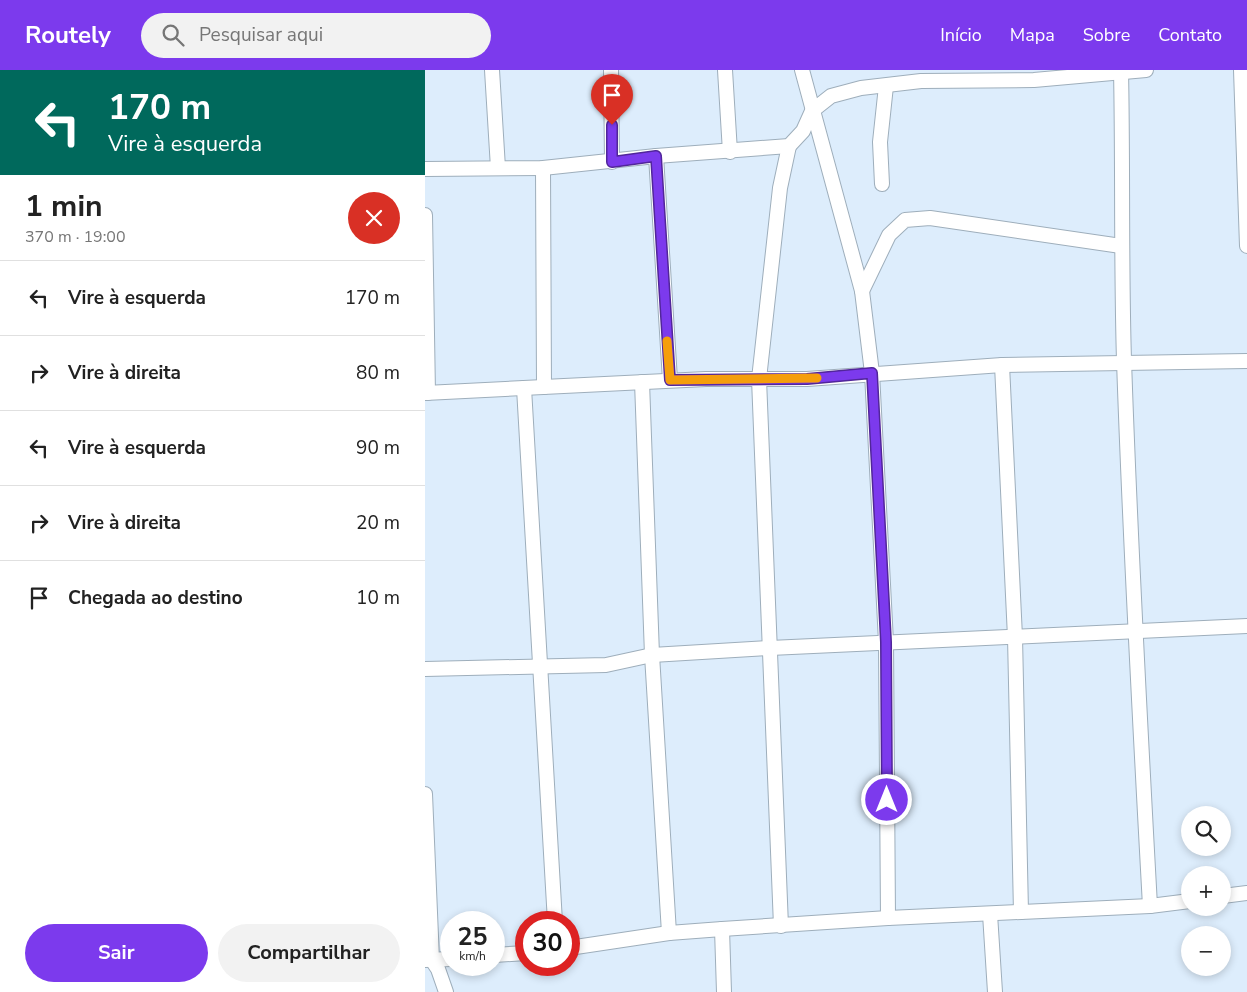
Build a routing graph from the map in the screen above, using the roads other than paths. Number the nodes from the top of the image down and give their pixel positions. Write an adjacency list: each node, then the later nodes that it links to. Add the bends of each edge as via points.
1 (492, 70): 16 (street)
2 (611, 70): 15 (street)
3 (725, 70): 13 (street)
4 (802, 70): 11 (street)
5 (1146, 70): 7 (street)
6 (1241, 70): 22 (street)
7 (1121, 71): 8 (street); 21 (street)
8 (1033, 75): 9 (street)
9 (921, 76): 10 (street)
10 (886, 86): 11 (street, via 861,88 831,96); 19 (street, via 880,142)
11 (812, 111): 12 (street, via 803,131); 23 (street)
12 (789, 146): 13 (street); 28 (street, via 781,188)
13 (729, 152): 14 (street)
14 (656, 156): 15 (street); 29 (street)
15 (612, 162): 17 (street)
16 (498, 168): 17 (street); 18 (street)
17 (543, 168): 31 (street)
18 (425, 170)
19 (882, 184)
20 (425, 215): 33 (street)
21 (1121, 246): 23 (street, via 930,218 905,220 889,235); 25 (street)
22 (1247, 246)
23 (862, 291): 27 (street)
24 (1247, 361): 25 (street)
25 (1124, 362): 26 (street); 35 (street)
26 (1002, 366): 27 (street); 36 (street)
27 (872, 373): 28 (street, via 807,379); 37 (street)
28 (759, 379): 29 (street); 38 (street)
29 (670, 380): 30 (street)
30 (642, 382): 31 (street); 39 (street)
31 (544, 387): 32 (street)
32 (524, 388): 33 (street); 40 (street)
33 (427, 393)
34 (1247, 626): 35 (street)
35 (1135, 630): 36 (street); 46 (street)
36 (1015, 637): 37 (street); 48 (street)
37 (886, 642): 38 (street); 50 (street)
38 (770, 648): 39 (street); 51 (street)
39 (652, 655): 40 (street, via 606,665); 53 (street)
40 (539, 668): 41 (street); 47 (street)
41 (425, 669)
42 (425, 794): 55 (street)
43 (1247, 893): 44 (street)
44 (1231, 895)
45 (1181, 902): 46 (street)
46 (1151, 906): 48 (street)
47 (554, 911)
48 (1021, 912): 49 (street)
49 (990, 914): 50 (street); 58 (street)
50 (889, 918): 51 (street)
51 (781, 926): 52 (street)
52 (722, 928): 53 (street); 57 (street)
53 (669, 933): 54 (street)
54 (580, 946)
55 (428, 960): 56 (street, via 439,969)
56 (445, 992)
57 (724, 992)
58 (995, 992)

